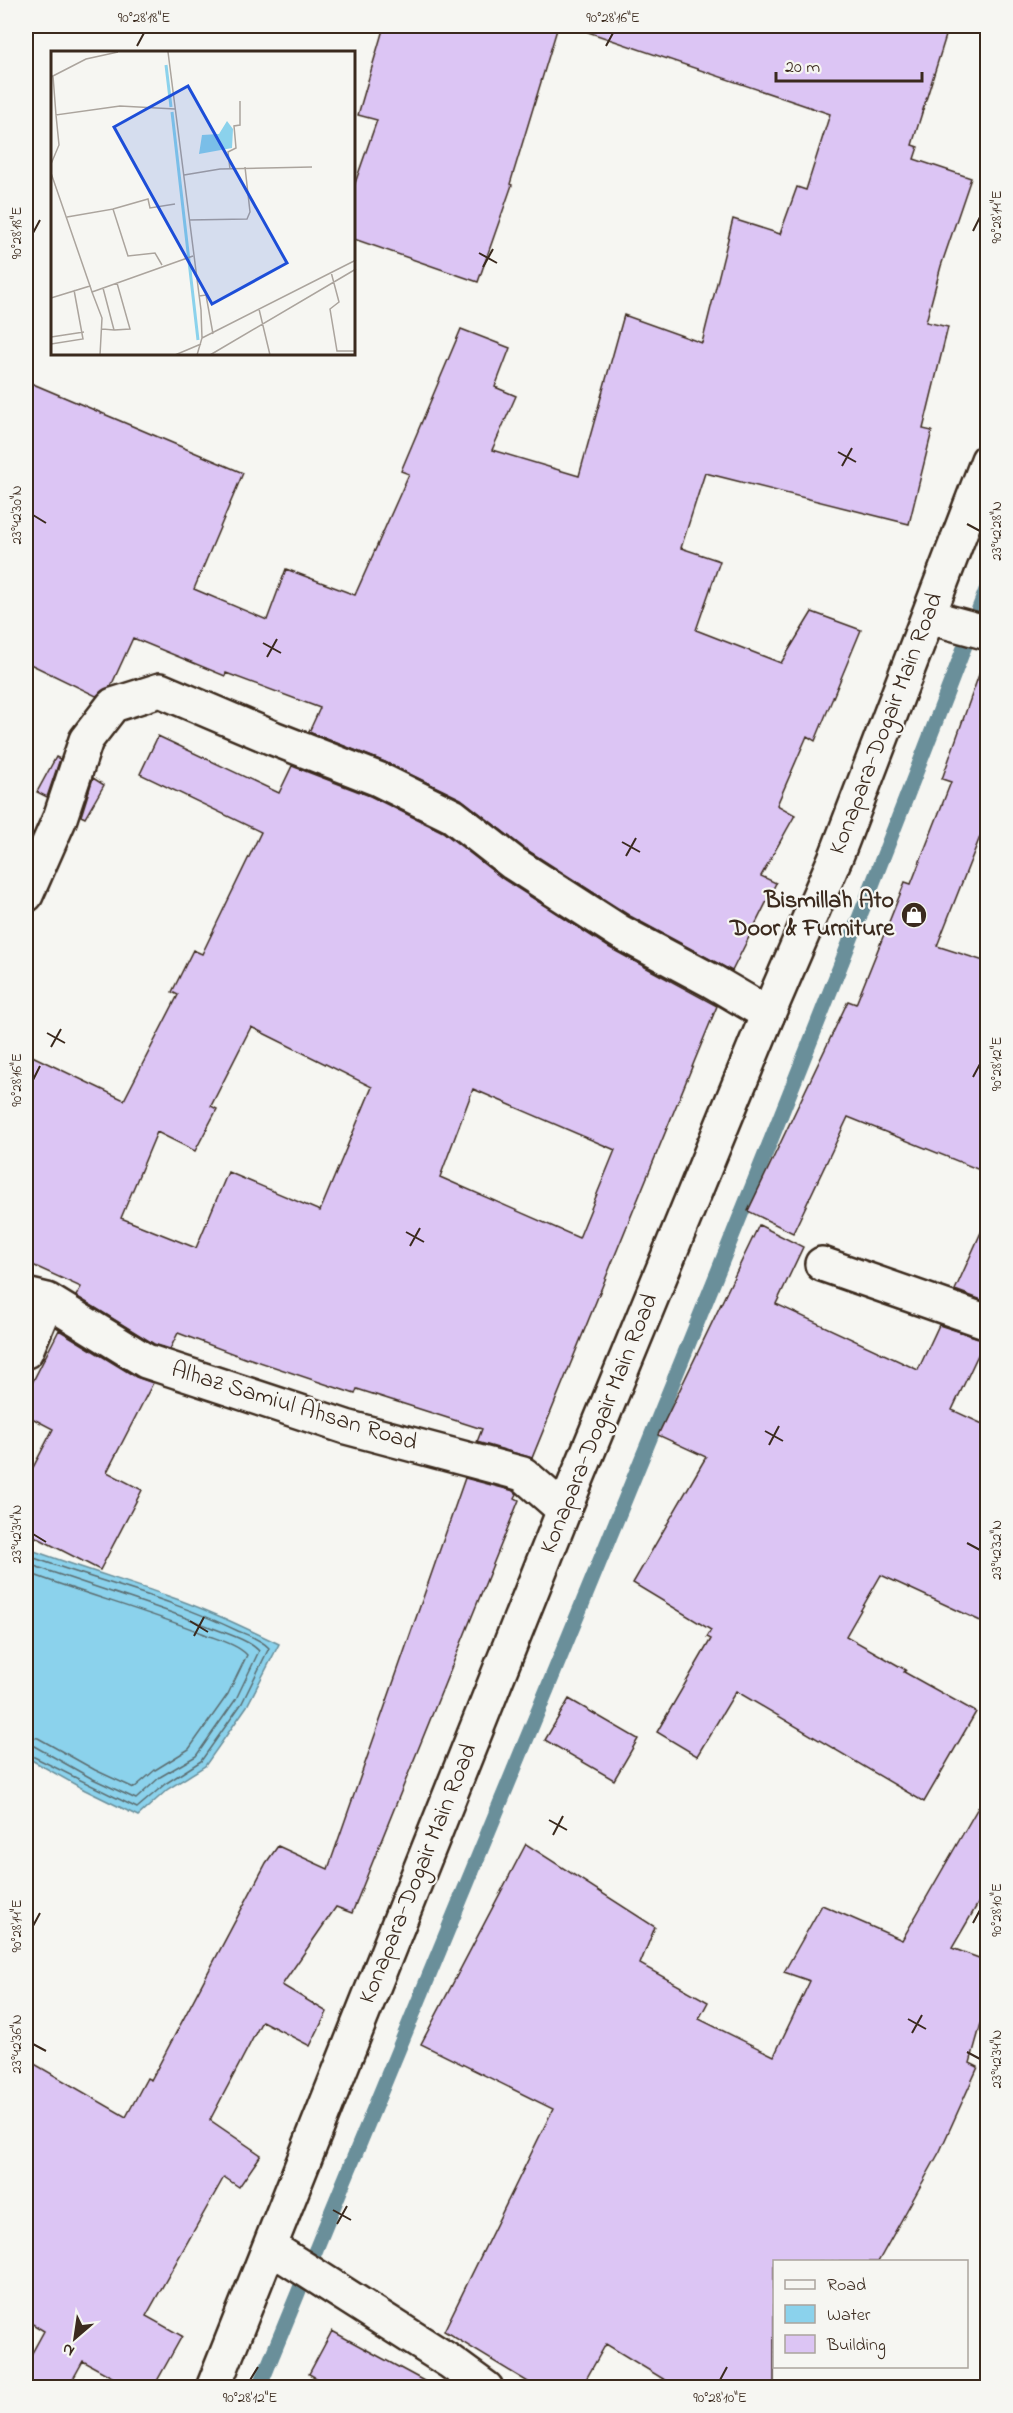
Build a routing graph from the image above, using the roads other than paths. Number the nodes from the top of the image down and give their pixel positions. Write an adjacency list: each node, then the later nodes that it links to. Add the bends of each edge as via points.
1 (987, 460): 2 (main road, Konapara-Dogair Main Road)
2 (940, 621): 3 (main road); 5 (main road, Konapara-Dogair Main Road)
3 (987, 633)
4 (26, 896): 5 (main road, via 60,818 86,740 113,705 160,690 378,779 453,816 513,863 620,933)
5 (768, 1014): 10 (main road, Konapara-Dogair Main Road)
6 (822, 1264): 8 (main road)
7 (36, 1298): 9 (main road); 10 (main road, Alhaz Samiul Ahsan Road, via 146,1361 346,1427 523,1474)
8 (987, 1322)
9 (26, 1351)
10 (564, 1510): 11 (main road, Konapara-Dogair Main Road)
11 (270, 2247): 12 (main road, Konapara-Dogair Main Road); 13 (main road)
12 (213, 2388)
13 (486, 2388)

